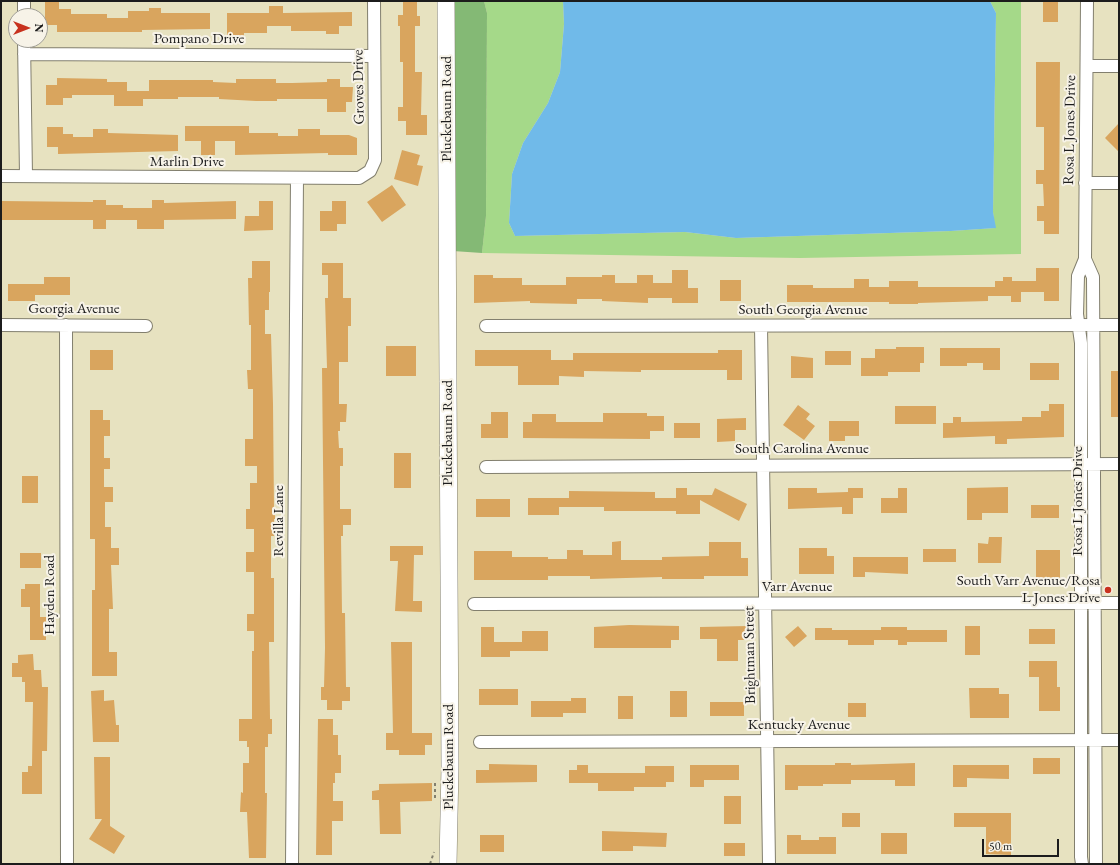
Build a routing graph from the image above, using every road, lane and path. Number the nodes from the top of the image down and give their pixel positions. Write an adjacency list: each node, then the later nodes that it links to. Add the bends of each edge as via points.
1 (374, 1): 6 (street, Groves Drive)
2 (446, 1): 41 (street, Pluckebaum Road, via 450,759)
3 (1087, 1): 7 (street, Rosa L Jones Drive)
4 (24, 48): 5 (street)
5 (24, 54): 6 (street, Pompano Drive); 11 (street)
6 (374, 56): 9 (street, Groves Drive, via 376,160)
7 (1088, 66): 8 (street); 13 (street, Rosa L Jones Drive)
8 (1119, 66)
9 (370, 172): 12 (street, Marlin Drive, via 359,178)
10 (1, 176): 11 (street, Marlin Drive)
11 (26, 176): 12 (street, Marlin Drive)
12 (296, 178): 40 (street, Revilla Lane)
13 (1086, 183): 14 (street); 15 (street, Rosa L Jones Drive)
14 (1119, 183)
15 (1085, 259): 18 (street, Rosa L Jones Drive, via 1078,276); 19 (street, Rosa L Jones Drive, via 1093,277)
16 (1, 325): 17 (street, Georgia Avenue)
17 (66, 325): 21 (street, Georgia Avenue); 39 (street, Hayden Road)
18 (1079, 325): 19 (street, South Georgia Avenue); 23 (street, South Georgia Avenue); 26 (street, Rosa L Jones Drive)
19 (1093, 325): 20 (street, South Georgia Avenue); 27 (street, Rosa L Jones Drive)
20 (1119, 325)
21 (146, 326)
22 (486, 326): 23 (street, South Georgia Avenue)
23 (761, 326): 25 (street, Brightman Street)
24 (1119, 464): 27 (street, South Carolina Avenue)
25 (764, 465): 26 (street, South Carolina Avenue); 28 (street, South Carolina Avenue); 29 (street, Brightman Street)
26 (1081, 465): 27 (street, South Carolina Avenue); 30 (street, Rosa L Jones Drive)
27 (1094, 465): 31 (street, Rosa L Jones Drive)
28 (486, 467)
29 (765, 603): 30 (street, Varr Avenue); 33 (street, Varr Avenue); 37 (street, Brightman Street)
30 (1081, 603): 31 (street, Varr Avenue); 34 (street, Rosa L Jones Drive)
31 (1094, 603): 32 (street, Varr Avenue); 35 (street, Rosa L Jones Drive)
32 (1119, 603)
33 (474, 604)
34 (1081, 740): 35 (street, Kentucky Avenue); 37 (street, Kentucky Avenue); 43 (street, Rosa L Jones Drive)
35 (1096, 740): 36 (street, Kentucky Avenue); 44 (street, Rosa L Jones Drive)
36 (1119, 740)
37 (767, 741): 38 (street, Kentucky Avenue); 42 (street, Brightman Street)
38 (480, 742)
39 (67, 864)
40 (292, 864)
41 (448, 864)
42 (769, 864)
43 (1082, 864)
44 (1096, 864)

